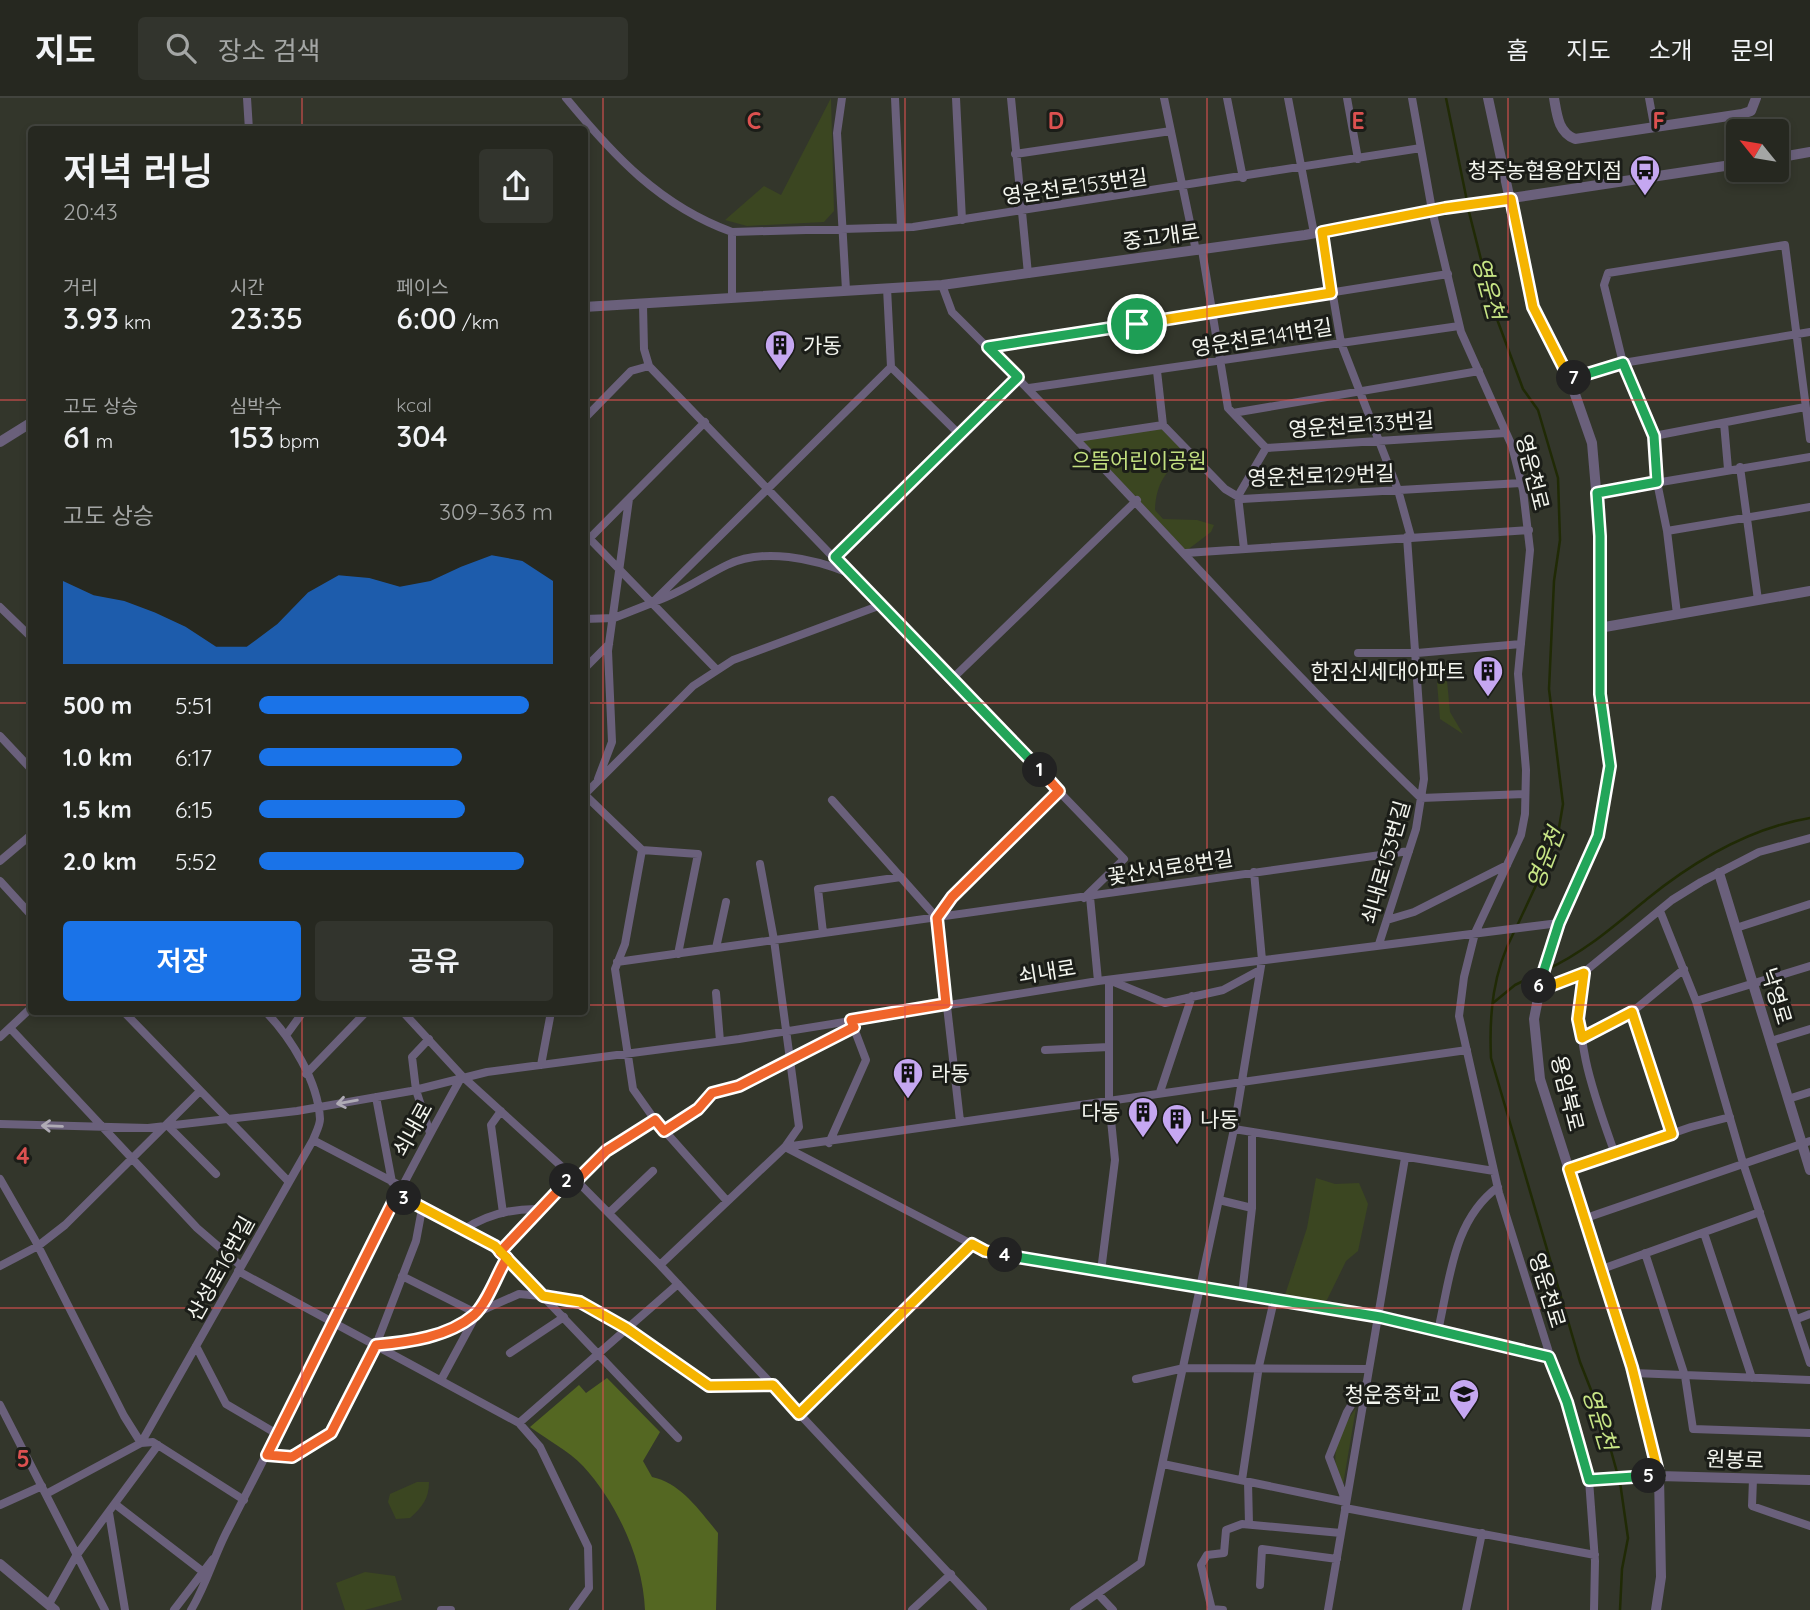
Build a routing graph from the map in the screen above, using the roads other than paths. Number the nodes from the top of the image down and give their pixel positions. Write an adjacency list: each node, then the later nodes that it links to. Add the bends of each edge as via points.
1 (247, 98): 17 (street)
2 (566, 98): 34 (street, via 626,167 653,190 680,209)
3 (842, 98): 33 (street, via 837,133)
4 (895, 98): 32 (street)
5 (956, 98): 31 (street)
6 (1011, 98): 21 (street)
7 (1164, 98): 18 (street, 영운천로133번길)
8 (1227, 98): 26 (street)
9 (1289, 98): 25 (street, 쇠내로153번길)
10 (1347, 98): 23 (street)
11 (1412, 98): 19 (street, 영운천로)
12 (1488, 98): 28 (street, 용암북로)
13 (1554, 98): 16 (street, via 1559,124 1565,135 1575,139)
14 (1649, 98): 16 (street)
15 (1756, 98): 16 (street, via 1751,111 1742,114)
16 (1654, 125)
17 (249, 126)
18 (1171, 131): 21 (street); 27 (street, 영운천로133번길)
19 (1421, 148): 23 (street, 영운천로153번길); 29 (street, 영운천로)
20 (1810, 152): 22 (street)
21 (1015, 154): 30 (street)
22 (1789, 156)
23 (1358, 159): 25 (street, 영운천로153번길)
24 (1726, 166): 28 (street, 중고개로)
25 (1303, 168): 26 (street, 영운천로153번길); 35 (street, 쇠내로153번길)
26 (1242, 178): 27 (street, 영운천로153번길)
27 (1183, 188): 30 (street, 영운천로153번길); 36 (street, 영운천로133번길)
28 (1511, 199): 29 (street, 중고개로); 59 (street, 용암북로, via 1533,307)
29 (1432, 210): 35 (street, 중고개로); 38 (street, 영운천로)
30 (1021, 211): 31 (street, 영운천로153번길); 37 (street)
31 (962, 220): 32 (street, 영운천로153번길)
32 (901, 227): 33 (street, 영운천로153번길)
33 (842, 228): 34 (street, 영운천로153번길); 41 (street)
34 (732, 232): 43 (street)
35 (1318, 232): 36 (street, 중고개로); 42 (street, 쇠내로153번길)
36 (1199, 250): 37 (street, 중고개로); 46 (street, 영운천로133번길)
37 (1028, 274): 39 (street, 중고개로)
38 (1448, 274): 42 (street); 47 (street, 영운천로)
39 (943, 285): 40 (street, 중고개로); 51 (street, via 953,312)
40 (887, 288): 41 (street, 중고개로); 55 (street)
41 (846, 290): 43 (street, 중고개로)
42 (1331, 293): 46 (street); 50 (street, 쇠내로153번길)
43 (732, 298): 44 (street, 중고개로)
44 (643, 305): 45 (street, 중고개로); 54 (street)
45 (588, 307)
46 (1212, 312): 51 (street); 52 (street, 영운천로133번길)
47 (1459, 326): 50 (street, 영운천로141번길); 57 (street, 영운천로)
48 (1810, 331): 49 (street)
49 (1795, 334): 53 (street); 53 (street, via 1785,245 1608,273 1604,285); 62 (street)
50 (1341, 343): 52 (street, 영운천로141번길); 61 (street, 쇠내로153번길)
51 (988, 347): 58 (street)
52 (1219, 361): 56 (street, 영운천로141번길); 63 (street, 영운천로133번길, via 1228,408)
53 (1623, 363): 59 (street); 71 (street)
54 (649, 366): 64 (street, via 631,371); 65 (street)
55 (891, 367): 70 (street); 82 (street)
56 (1157, 371): 60 (street, 영운천로141번길); 68 (street)
57 (1479, 371): 61 (street); 69 (street, 영운천로)
58 (1018, 377): 60 (street); 70 (street)
59 (1570, 380): 84 (street, 용암북로, via 1592,443)
60 (1029, 388): 72 (street)
61 (1359, 392): 63 (street); 74 (street, 쇠내로153번길)
62 (1805, 407): 66 (street); 73 (street)
63 (1233, 413): 76 (street, 영운천로133번길)
64 (588, 415)
65 (705, 422): 82 (street); 86 (street)
66 (1724, 423): 71 (street); 79 (street)
67 (28, 424): 75 (street)
68 (1163, 425): 72 (street); 85 (street, 영운천로129번길, via 1225,489)
69 (1506, 433): 74 (street, 영운천로133번길); 81 (street, 영운천로)
70 (961, 436): 97 (street)
71 (1654, 436): 80 (street)
72 (1077, 438): 87 (street)
73 (1810, 439)
74 (1379, 441): 76 (street, 영운천로133번길); 83 (street, 쇠내로153번길)
75 (0, 442)
76 (1266, 448): 85 (street)
77 (1810, 457): 78 (street)
78 (1740, 467): 79 (street); 89 (street)
79 (1728, 469): 80 (street)
80 (1657, 482): 84 (street); 91 (street)
81 (1521, 483): 83 (street, 영운천로129번길); 90 (street, 영운천로)
82 (768, 487): 97 (street); 102 (street)
83 (1398, 490): 85 (street, 영운천로129번길); 93 (street, 쇠내로153번길)
84 (1597, 493): 108 (street, 용암북로)
85 (1238, 496): 95 (street)
86 (629, 499): 92 (street); 98 (street)
87 (1137, 500): 96 (street); 116 (street)
88 (1810, 507): 89 (street)
89 (1746, 518): 91 (street); 101 (street)
90 (1529, 530): 93 (street); 111 (street, 영운천로)
91 (1667, 531): 105 (street)
92 (588, 536)
93 (1409, 537): 95 (street); 113 (street, 쇠내로153번길)
94 (588, 540): 98 (street)
95 (1244, 549): 96 (street)
96 (1186, 553): 123 (street)
97 (835, 557): 99 (street)
98 (621, 571): 102 (street); 106 (street)
99 (852, 574): 102 (street, via 803,559 751,558 730,563 676,595); 103 (street)
100 (1810, 591): 101 (street)
101 (1758, 600): 105 (street)
102 (652, 603): 106 (street); 115 (street)
103 (881, 605): 115 (street); 116 (street)
104 (0, 607): 109 (street)
105 (1677, 614): 108 (street)
106 (614, 618): 107 (street); 110 (street)
107 (588, 619)
108 (1599, 628): 144 (street, 용암북로, via 1600,694 1610,766 1598,836)
109 (28, 634)
110 (609, 644): 114 (street); 119 (street, via 612,742)
111 (1521, 644): 113 (street); 122 (street, 영운천로, via 1518,674)
112 (1358, 653): 113 (street)
113 (1416, 653): 123 (street, 쇠내로153번길, via 1424,779)
114 (588, 665)
115 (717, 670): 119 (street, via 693,686)
116 (952, 678): 120 (street)
117 (0, 736): 118 (street)
118 (28, 766)
119 (596, 784): 121 (street)
120 (1059, 791): 137 (street, via 1124,859); 142 (street, via 952,897)
121 (588, 792)
122 (1525, 794): 123 (street); 132 (street, 영운천로, via 1521,835)
123 (1421, 797): 129 (street, 쇠내로153번길)
124 (588, 798): 128 (street)
125 (832, 800): 135 (street)
126 (28, 837): 130 (street)
127 (1810, 838): 134 (street, via 1759,852)
128 (642, 850): 151 (street, via 698,853); 153 (street, via 625,944)
129 (1409, 851): 133 (street, 꽃산서로8번길); 143 (street, 쇠내로153번길)
130 (0, 861)
131 (760, 864): 148 (street)
132 (1507, 865): 143 (street, via 1414,912); 146 (street, 영운천로)
133 (1254, 872): 137 (street, 꽃산서로8번길); 152 (street)
134 (1719, 873): 140 (street); 145 (street, 낙영로)
135 (901, 877): 142 (street); 147 (street, via 818,889)
136 (0, 881): 141 (street)
137 (1087, 897): 142 (street, 꽃산서로8번길); 159 (street)
138 (726, 902): 150 (street)
139 (1810, 904): 145 (street)
140 (1660, 911): 155 (street); 157 (street)
141 (28, 912)
142 (937, 918): 147 (street, 꽃산서로8번길); 165 (street)
143 (1387, 920): 149 (street, 쇠내로153번길)
144 (1559, 923): 146 (street, 쇠내로); 161 (street, 용암북로)
145 (1736, 928): 160 (street, 낙영로)
146 (1480, 932): 149 (street, 쇠내로); 186 (street, 영운천로, via 1464,977 1459,1017)
147 (823, 933): 148 (street, 꽃산서로8번길)
148 (774, 940): 150 (street, 꽃산서로8번길); 177 (street)
149 (1379, 944): 152 (street, 쇠내로)
150 (716, 948): 151 (street, 꽃산서로8번길)
151 (678, 954): 153 (street, 꽃산서로8번길)
152 (1262, 960): 156 (street); 158 (street, 쇠내로)
153 (617, 962): 187 (street)
154 (1810, 966): 160 (street)
155 (1684, 969): 164 (street); 167 (street)
156 (1261, 970): 163 (street, via 1223,990); 192 (street)
157 (1584, 973): 161 (street); 180 (street, via 1578,1019)
158 (1109, 980): 159 (street, 쇠내로); 163 (street, via 1165,1003); 184 (street)
159 (1098, 981): 165 (street, 쇠내로)
160 (1753, 985): 164 (street); 183 (street, 낙영로)
161 (1537, 991): 222 (street, 용암북로, via 1534,1019 1540,1079)
162 (716, 993): 182 (street)
163 (1192, 996): 196 (street)
164 (1696, 1001): 202 (street)
165 (946, 1004): 174 (street, 쇠내로); 205 (street)
166 (28, 1011): 175 (street)
167 (1632, 1012): 180 (street); 213 (street)
168 (127, 1015): 194 (street)
169 (268, 1015): 178 (street)
170 (301, 1015): 178 (street)
171 (363, 1015): 190 (street)
172 (407, 1015): 181 (street)
173 (550, 1015): 189 (street)
174 (852, 1024): 177 (street, 쇠내로); 188 (street); 216 (street, via 866,1060)
175 (10, 1028): 179 (street); 208 (street)
176 (1810, 1029): 183 (street)
177 (787, 1031): 182 (street, 쇠내로); 188 (street)
178 (287, 1034): 190 (street)
179 (0, 1037)
180 (1582, 1038): 218 (street, via 1592,1087)
181 (429, 1039): 191 (street); 193 (street, via 412,1057)
182 (720, 1041): 187 (street, 쇠내로)
183 (1771, 1041): 198 (street, 낙영로)
184 (1109, 1047): 185 (street); 199 (street)
185 (1045, 1050)
186 (1467, 1050): 192 (street); 225 (street, 영운천로)
187 (626, 1054): 189 (street, 쇠내로); 204 (street, via 633,1089)
188 (791, 1059): 210 (street, via 739,1086 712,1093 698,1109); 217 (street, via 799,1127)
189 (541, 1065): 191 (street, 쇠내로)
190 (306, 1074): 200 (street)
191 (462, 1076): 193 (street); 201 (street); 212 (street, 쇠내로)
192 (1241, 1080): 196 (street); 209 (street)
193 (416, 1090): 197 (street); 212 (street)
194 (201, 1091): 203 (street); 207 (street)
195 (1810, 1091): 198 (street)
196 (1160, 1092): 199 (street)
197 (376, 1097): 200 (street, one-way to 200); 230 (street)
198 (1788, 1098): 215 (street, 낙영로)
199 (1109, 1100): 205 (street); 252 (street, via 1115,1160)
200 (317, 1107): 203 (street); 214 (street, 산성로16번길, via 321,1121)
201 (501, 1111): 227 (street); 239 (street, via 491,1125)
202 (1730, 1118): 213 (street); 221 (street)
203 (227, 1119): 207 (street); 229 (street)
204 (655, 1120): 210 (street); 227 (street)
205 (960, 1121): 216 (street)
206 (0, 1124): 208 (street, one-way to 206)
207 (167, 1125): 208 (street); 220 (street); 226 (street)
208 (104, 1126): 220 (street)
209 (1234, 1129): 211 (street); 233 (street)
210 (664, 1131): 234 (street)
211 (1252, 1132): 219 (street); 235 (street)
212 (430, 1133): 232 (street, 쇠내로)
213 (1672, 1134): 218 (street)
214 (313, 1140): 229 (street, 산성로16번길); 230 (street)
215 (1806, 1142): 221 (street); 223 (street, 낙영로)
216 (829, 1143): 217 (street)
217 (785, 1147): 234 (street); 244 (street)
218 (1615, 1153): 222 (street)
219 (1405, 1157): 225 (street); 261 (street)
220 (133, 1158): 245 (street); 250 (street)
221 (1743, 1163): 238 (street); 241 (street)
222 (1569, 1169): 241 (street, 용암북로)
223 (1810, 1170)
224 (653, 1171): 240 (street)
225 (1494, 1171): 231 (street, 영운천로)
226 (215, 1174)
227 (574, 1178): 237 (street); 240 (street)
228 (0, 1179): 245 (street)
229 (289, 1182): 250 (street, 산성로16번길)
230 (392, 1182): 232 (street)
231 (1498, 1187): 266 (street, via 1468,1217 1460,1236); 271 (street, 영운천로)
232 (399, 1190): 236 (street); 264 (street, 쇠내로)
233 (1219, 1200): 235 (street); 255 (street)
234 (727, 1201): 248 (street)
235 (1252, 1208): 256 (street)
236 (422, 1209): 242 (street); 253 (street)
237 (541, 1209): 239 (street); 247 (street)
238 (1760, 1212): 243 (street); 263 (street)
239 (503, 1213): 242 (street)
240 (609, 1213): 248 (street)
241 (1586, 1218): 251 (street, 용암북로)
242 (463, 1230): 247 (street)
243 (1704, 1233): 246 (street); 278 (street)
244 (972, 1244): 252 (street, via 985,1251); 285 (street)
245 (38, 1246): 249 (street); 290 (street)
246 (1645, 1253): 251 (street); 277 (street)
247 (504, 1255): 257 (street); 259 (street)
248 (660, 1265): 254 (street)
249 (0, 1266)
250 (240, 1268): 264 (street); 268 (street, 산성로16번길)
251 (1602, 1269): 276 (street, 용암북로)
252 (1101, 1271): 255 (street)
253 (402, 1276): 259 (street); 267 (street)
254 (678, 1283): 265 (street); 283 (street)
255 (1201, 1288): 256 (street); 274 (street)
256 (1242, 1294): 258 (street)
257 (543, 1296): 259 (street, via 519,1294); 262 (street); 265 (street, via 580,1302)
258 (1274, 1300): 261 (street); 273 (street)
259 (476, 1313): 267 (street, via 450,1330 406,1343); 280 (street)
260 (1810, 1314): 263 (street)
261 (1377, 1316): 266 (street); 275 (street)
262 (564, 1317): 269 (street); 270 (street)
263 (1797, 1319): 272 (street)
264 (333, 1321): 267 (street); 288 (street, 쇠내로)
265 (626, 1328): 270 (street); 283 (street, via 709,1386)
266 (1438, 1331): 271 (street)
267 (376, 1345): 280 (street); 292 (street, via 331,1433 292,1457)
268 (196, 1346): 288 (street, via 226,1404); 290 (street, 산성로16번길)
269 (510, 1353)
270 (598, 1353): 286 (street); 289 (street)
271 (1549, 1357): 296 (street, 영운천로)
272 (1810, 1363)
273 (1259, 1366): 274 (street); 275 (street); 298 (street)
274 (1184, 1368): 279 (street); 293 (street)
275 (1368, 1369): 282 (street)
276 (1633, 1373): 277 (street); 294 (street, 용암북로)
277 (1685, 1376): 278 (street); 287 (street, via 1693,1429)
278 (1752, 1378): 281 (street)
279 (1136, 1379)
280 (441, 1380): 286 (street)
281 (1810, 1380)
282 (1366, 1382): 303 (street); 303 (street, via 1347,1412 1329,1457)
283 (773, 1385): 285 (street)
284 (0, 1405): 299 (street)
285 (799, 1414): 315 (street)
286 (519, 1423): 326 (street, via 540,1447 587,1547 589,1588)
287 (1810, 1433)
288 (277, 1434): 292 (street, 쇠내로)
289 (678, 1438)
290 (141, 1443): 291 (street); 299 (street)
291 (158, 1445): 300 (street); 301 (street)
292 (267, 1455): 300 (street, 쇠내로)
293 (1163, 1464): 298 (street); 317 (street, via 1141,1563)
294 (1659, 1476): 295 (street, 원봉로); 296 (street, 원봉로); 335 (street, 용암북로, via 1661,1577)
295 (1753, 1479): 297 (street, 원봉로); 306 (street, via 1752,1506)
296 (1589, 1480): 309 (street, 영운천로)
297 (1810, 1480)
298 (1245, 1481): 303 (street); 305 (street)
299 (43, 1490): 302 (street); 310 (street)
300 (244, 1500): 311 (street, 쇠내로)
301 (115, 1504): 304 (street); 314 (street)
302 (0, 1505)
303 (1345, 1505): 307 (street); 308 (street)
304 (109, 1513): 310 (street); 321 (street)
305 (1249, 1524): 307 (street); 319 (street, via 1226,1530 1224,1553 1207,1555 1201,1564)
306 (1810, 1526)
307 (1341, 1533): 312 (street)
308 (1482, 1534): 309 (street); 333 (street)
309 (1595, 1555): 334 (street, 영운천로)
310 (76, 1556): 318 (street); 320 (street)
311 (213, 1559): 314 (street); 323 (street, 쇠내로)
312 (1336, 1559): 316 (street, via 1262,1549); 332 (street)
313 (0, 1564): 318 (street)
314 (202, 1571): 322 (street)
315 (951, 1574): 327 (street); 328 (street)
316 (1260, 1585)
317 (1098, 1594): 329 (street); 330 (street)
318 (52, 1607)
319 (1212, 1609): 331 (street)
320 (105, 1610)
321 (125, 1610)
322 (174, 1610)
323 (191, 1610)
324 (440, 1610): 325 (street)
325 (451, 1610)
326 (573, 1610)
327 (912, 1610)
328 (983, 1610)
329 (1074, 1610)
330 (1113, 1610)
331 (1223, 1610)
332 (1328, 1610)
333 (1466, 1610)
334 (1594, 1610)
335 (1656, 1610)

